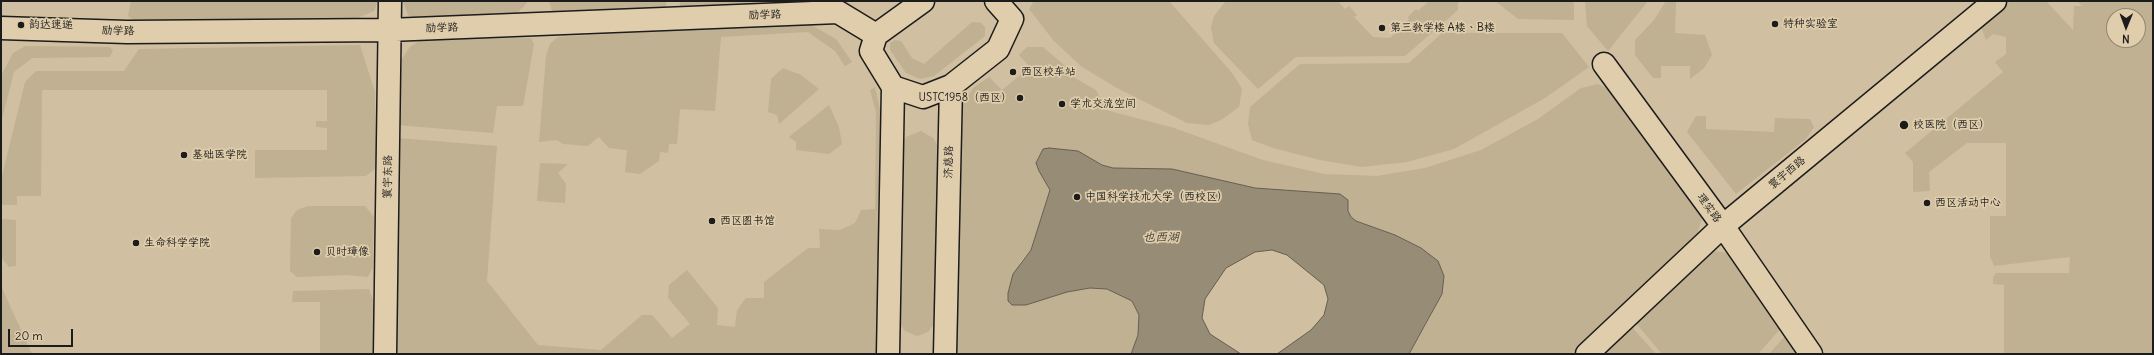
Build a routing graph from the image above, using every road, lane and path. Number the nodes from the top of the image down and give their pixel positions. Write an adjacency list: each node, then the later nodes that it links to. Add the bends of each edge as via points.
1 (390, 1): 6 (street, 寰宇东路)
2 (923, 1): 7 (street)
3 (996, 1): 9 (street, via 1012,19 998,49)
4 (1995, 1): 11 (street, 寰宇西路)
5 (1, 28): 6 (street, 励学路, via 127,32)
6 (389, 30): 7 (street, 励学路, via 838,12); 12 (street, 寰宇东路)
7 (876, 35): 10 (street, via 871,51)
8 (1604, 64): 11 (street, 理实路)
9 (951, 86): 10 (street, via 923,97); 14 (street, 济慈路)
10 (893, 87): 13 (street)
11 (1723, 226): 15 (street, 寰宇西路); 16 (street, 理实路)
12 (386, 354)
13 (888, 354)
14 (945, 354)
15 (1587, 354)
16 (1811, 354)

